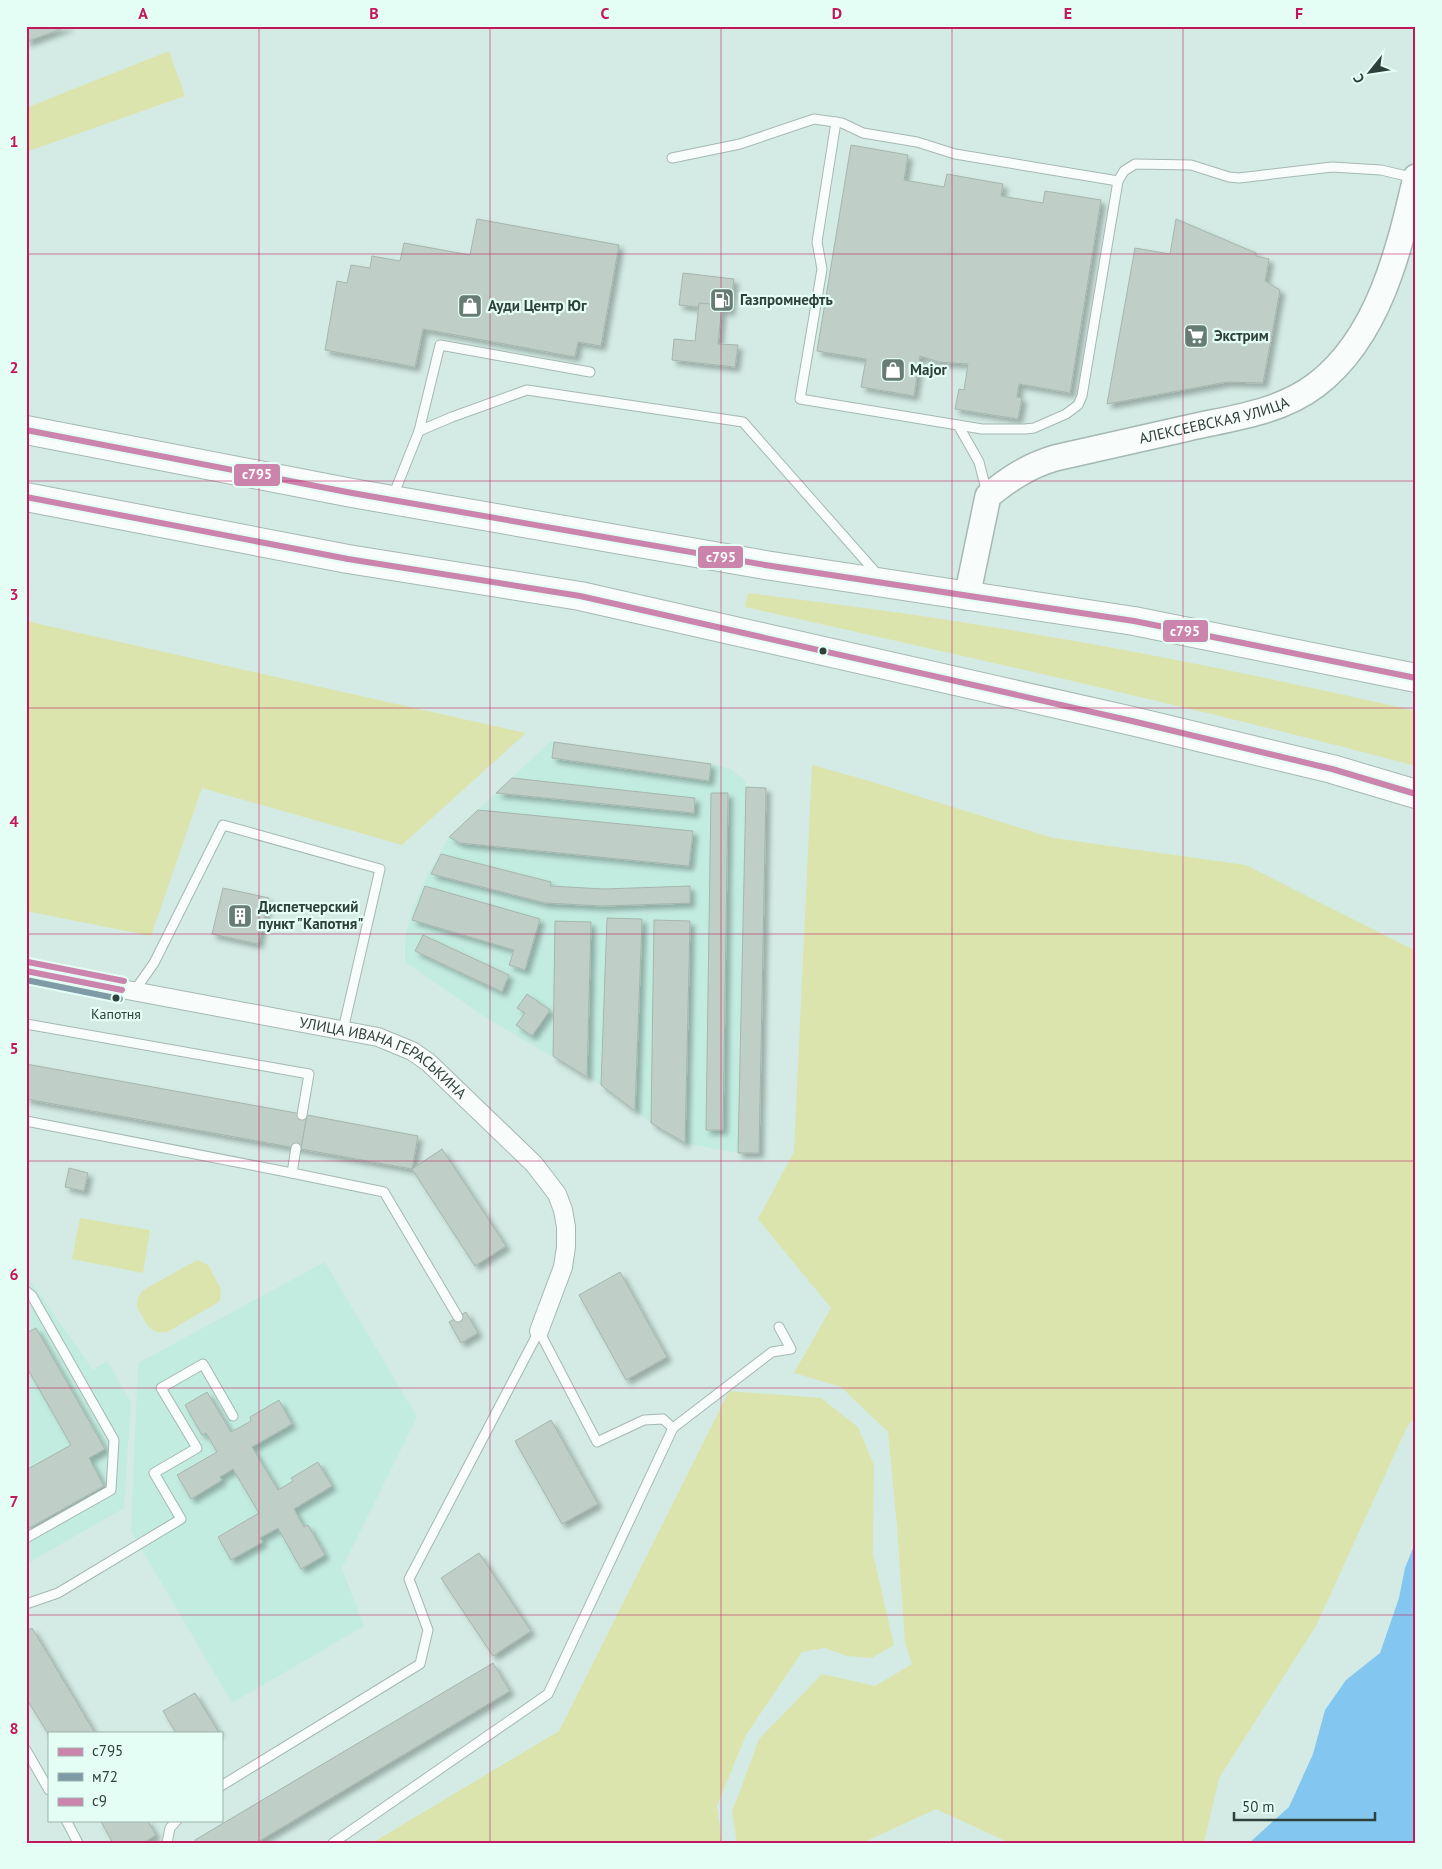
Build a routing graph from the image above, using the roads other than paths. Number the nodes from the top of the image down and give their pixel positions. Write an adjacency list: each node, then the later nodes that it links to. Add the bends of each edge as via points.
1 (836, 122): 2 (lane, via 814,118 740,144); 4 (lane, via 863,133 917,142 955,154); 6 (lane, via 817,242 822,268 800,398)
2 (672, 158)
3 (1416, 178): 4 (lane, via 1375,169 1332,167 1239,178 1191,165 1136,164 1124,171); 9 (street, АЛЕКСЕЕВСКАЯ УЛИЦА, via 1393,262 1373,312 1348,352 1316,385 1296,398 1261,411 1040,462 1015,474)
4 (1118, 181): 6 (lane, via 1078,405 1034,428 982,429)
5 (590, 372): 8 (lane, via 440,345)
6 (958, 425): 9 (lane, via 979,462)
7 (26, 430): 11 (highway)
8 (420, 430): 11 (lane); 12 (lane, via 527,390 743,422)
9 (988, 496): 13 (street)
10 (26, 498): 15 (highway, via 348,558 580,596 1132,720 1332,769)
11 (391, 500): 12 (highway)
12 (884, 583): 13 (highway)
13 (967, 597): 14 (highway, via 1134,621)
14 (1416, 678)
15 (1416, 794)
16 (26, 971): 17 (street, УЛИЦА ИВАНА ГЕРАСЬКИНА)
17 (135, 990): 19 (street, УЛИЦА ИВАНА ГЕРАСЬКИНА); 19 (lane, via 154,963 223,825 380,869)
18 (26, 1024): 20 (lane, via 309,1074)
19 (343, 1030): 27 (street, УЛИЦА ИВАНА ГЕРАСЬКИНА, via 378,1037 412,1051 428,1062 534,1164 557,1194 566,1227 566,1248 563,1267)
20 (302, 1114)
21 (26, 1121): 23 (lane)
22 (296, 1148): 23 (lane)
23 (292, 1173): 25 (lane, via 384,1192)
24 (26, 1290): 30 (lane, via 114,1440 111,1490)
25 (458, 1317)
26 (780, 1327): 29 (lane, via 791,1349 772,1352)
27 (539, 1330): 29 (lane, via 597,1442 644,1420 663,1419); 33 (lane, via 409,1579 428,1630 420,1664)
28 (233, 1416): 31 (lane, via 203,1364 162,1388 197,1448 154,1473 181,1519 58,1593)
29 (673, 1428): 39 (lane, via 548,1694)
30 (26, 1538)
31 (26, 1604)
32 (26, 1750): 34 (lane)
33 (222, 1785)
34 (48, 1788)
35 (67, 1822): 37 (lane)
36 (175, 1822): 38 (lane, via 170,1828)
37 (78, 1843)
38 (167, 1843)
39 (333, 1843)

